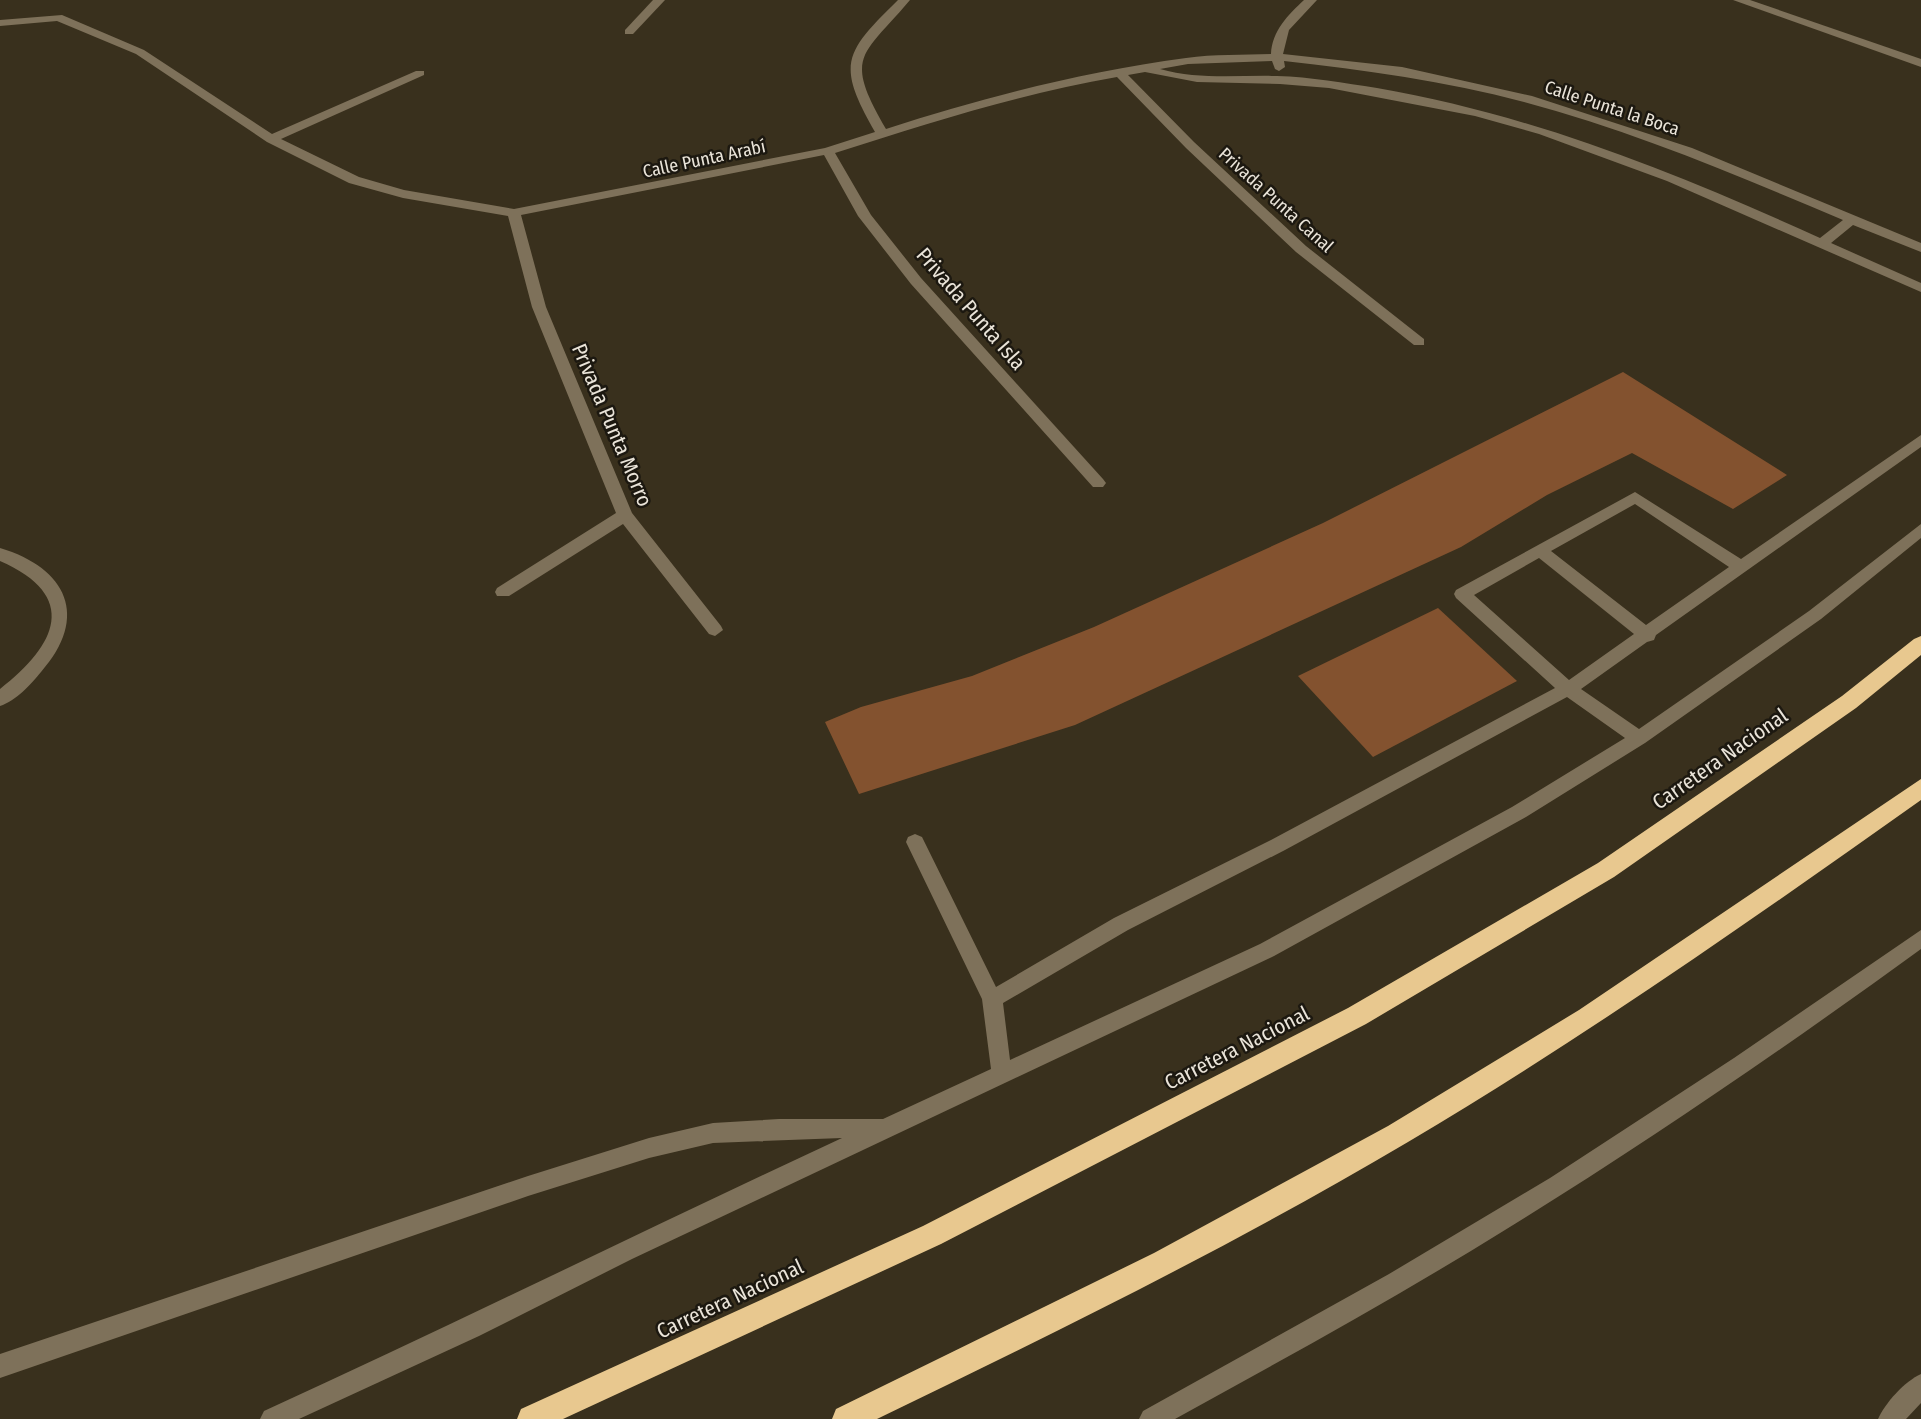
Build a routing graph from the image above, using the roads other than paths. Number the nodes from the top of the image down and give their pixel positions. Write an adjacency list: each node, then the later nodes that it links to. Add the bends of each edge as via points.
1 (659, 0): 6 (street)
2 (904, 0): 13 (street, via 856,52 853,75)
3 (1311, 0): 7 (street, via 1278,37)
4 (1739, 0): 8 (street)
5 (0, 23): 15 (street, Calle Punta Arabí, via 58,17 140,52)
6 (629, 32)
7 (1276, 57): 9 (street, Calle Punta Arabí, via 1188,61); 12 (street); 14 (street, Calle Punta la Boca, via 1402,71 1528,99)
8 (1921, 63)
9 (1149, 70): 11 (street, Calle Punta Arabí); 12 (street, Calle Punta Arabí, via 1192,80)
10 (419, 73): 15 (street)
11 (1120, 73): 13 (street, Calle Punta Arabí, via 1045,86); 23 (street, Privada Punta Canal, via 1301,249)
12 (1282, 80): 17 (street, via 1412,98)
13 (882, 133): 16 (street, Calle Punta Arabí)
14 (1637, 133): 17 (street); 19 (street, Calle Punta la Boca)
15 (271, 139): 18 (street, Calle Punta Arabí, via 354,180 403,194)
16 (828, 151): 18 (street, Calle Punta Arabí); 25 (street, Privada Punta Isla, via 865,216 916,281)
17 (1616, 157): 20 (street)
18 (514, 213): 26 (street, Privada Punta Morro, via 539,307)
19 (1852, 219): 20 (street); 21 (street, Calle Punta la Boca)
20 (1821, 244): 22 (street)
21 (1921, 248)
22 (1921, 288)
23 (1419, 342)
24 (1921, 440): 30 (street)
25 (1098, 483)
26 (625, 515): 31 (street); 32 (street, Privada Punta Morro)
27 (1921, 530): 37 (street, via 1815,615)
28 (1540, 551): 30 (street, via 1635,496); 33 (street); 35 (street, via 1462,594)
29 (0, 554): 36 (street, via 36,572 61,604 61,627 47,654)
30 (1744, 568): 33 (street)
31 (503, 592)
32 (715, 630)
33 (1648, 636): 35 (street)
34 (1921, 644): 47 (highway, Carretera Nacional, via 1849,702 1606,870 1357,1016 932,1235)
35 (1568, 689): 37 (street); 41 (street, via 1121,924)
36 (0, 699)
37 (1639, 738): 42 (street, via 1519,812 1267,950)
38 (1921, 788): 48 (highway, via 1692,949 1472,1090 1195,1248)
39 (915, 842): 41 (street)
40 (1921, 938): 49 (street, via 1782,1039 1581,1171 1433,1262)
41 (992, 999): 42 (street)
42 (1002, 1074): 43 (street)
43 (887, 1128): 44 (street, via 713,1133 649,1148); 46 (street)
44 (0, 1366)
45 (1921, 1386): 50 (street)
46 (272, 1419)
47 (531, 1419)
48 (846, 1419)
49 (1151, 1419)
50 (1890, 1419)

